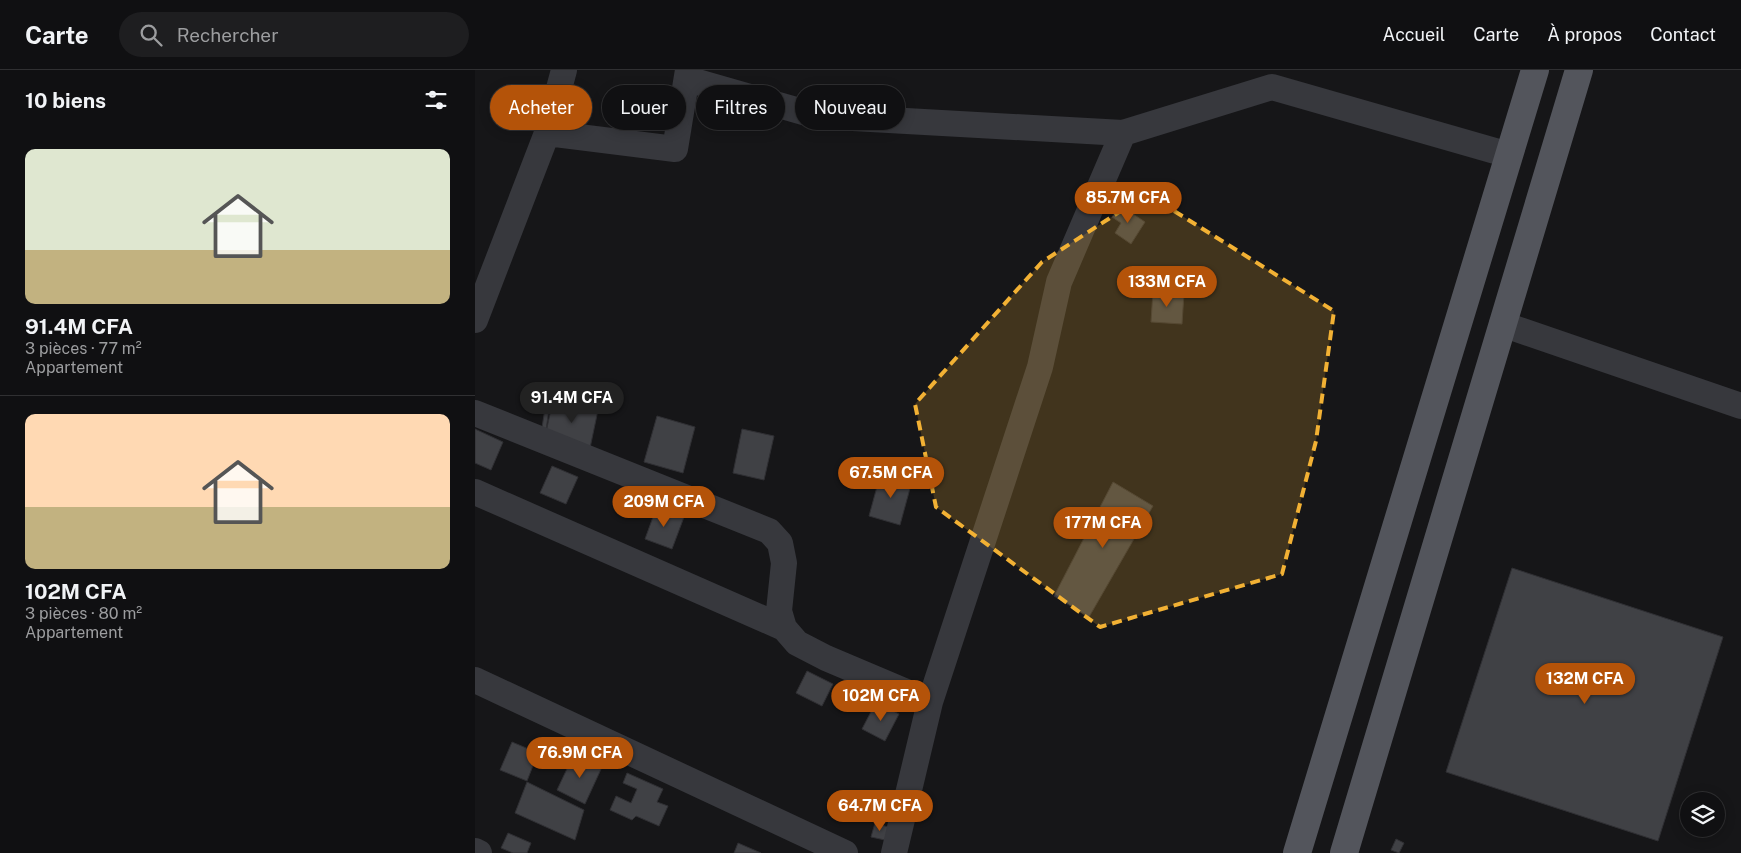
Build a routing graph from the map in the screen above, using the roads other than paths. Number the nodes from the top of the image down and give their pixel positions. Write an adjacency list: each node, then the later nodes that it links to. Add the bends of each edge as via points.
1 (564, 70): 6 (street)
2 (1535, 70): 8 (main road)
3 (1579, 70): 10 (main road)
4 (687, 75): 6 (street, via 675,149); 7 (street, via 817,116)
5 (1274, 79): 7 (street); 8 (street)
6 (547, 133): 9 (street)
7 (1123, 133): 16 (street, via 1059,282 1039,367)
8 (1509, 156): 21 (main road)
9 (475, 318)
10 (1502, 324): 11 (street); 22 (main road)
11 (1741, 406)
12 (475, 413): 14 (street, via 769,531 780,544 784,563 779,611)
13 (475, 492): 14 (street)
14 (785, 628): 16 (street, via 797,643)
15 (475, 680): 19 (street)
16 (930, 702): 20 (street)
17 (475, 851): 18 (street)
18 (479, 853)
19 (845, 853)
20 (894, 853)
21 (1297, 853)
22 (1344, 853)

